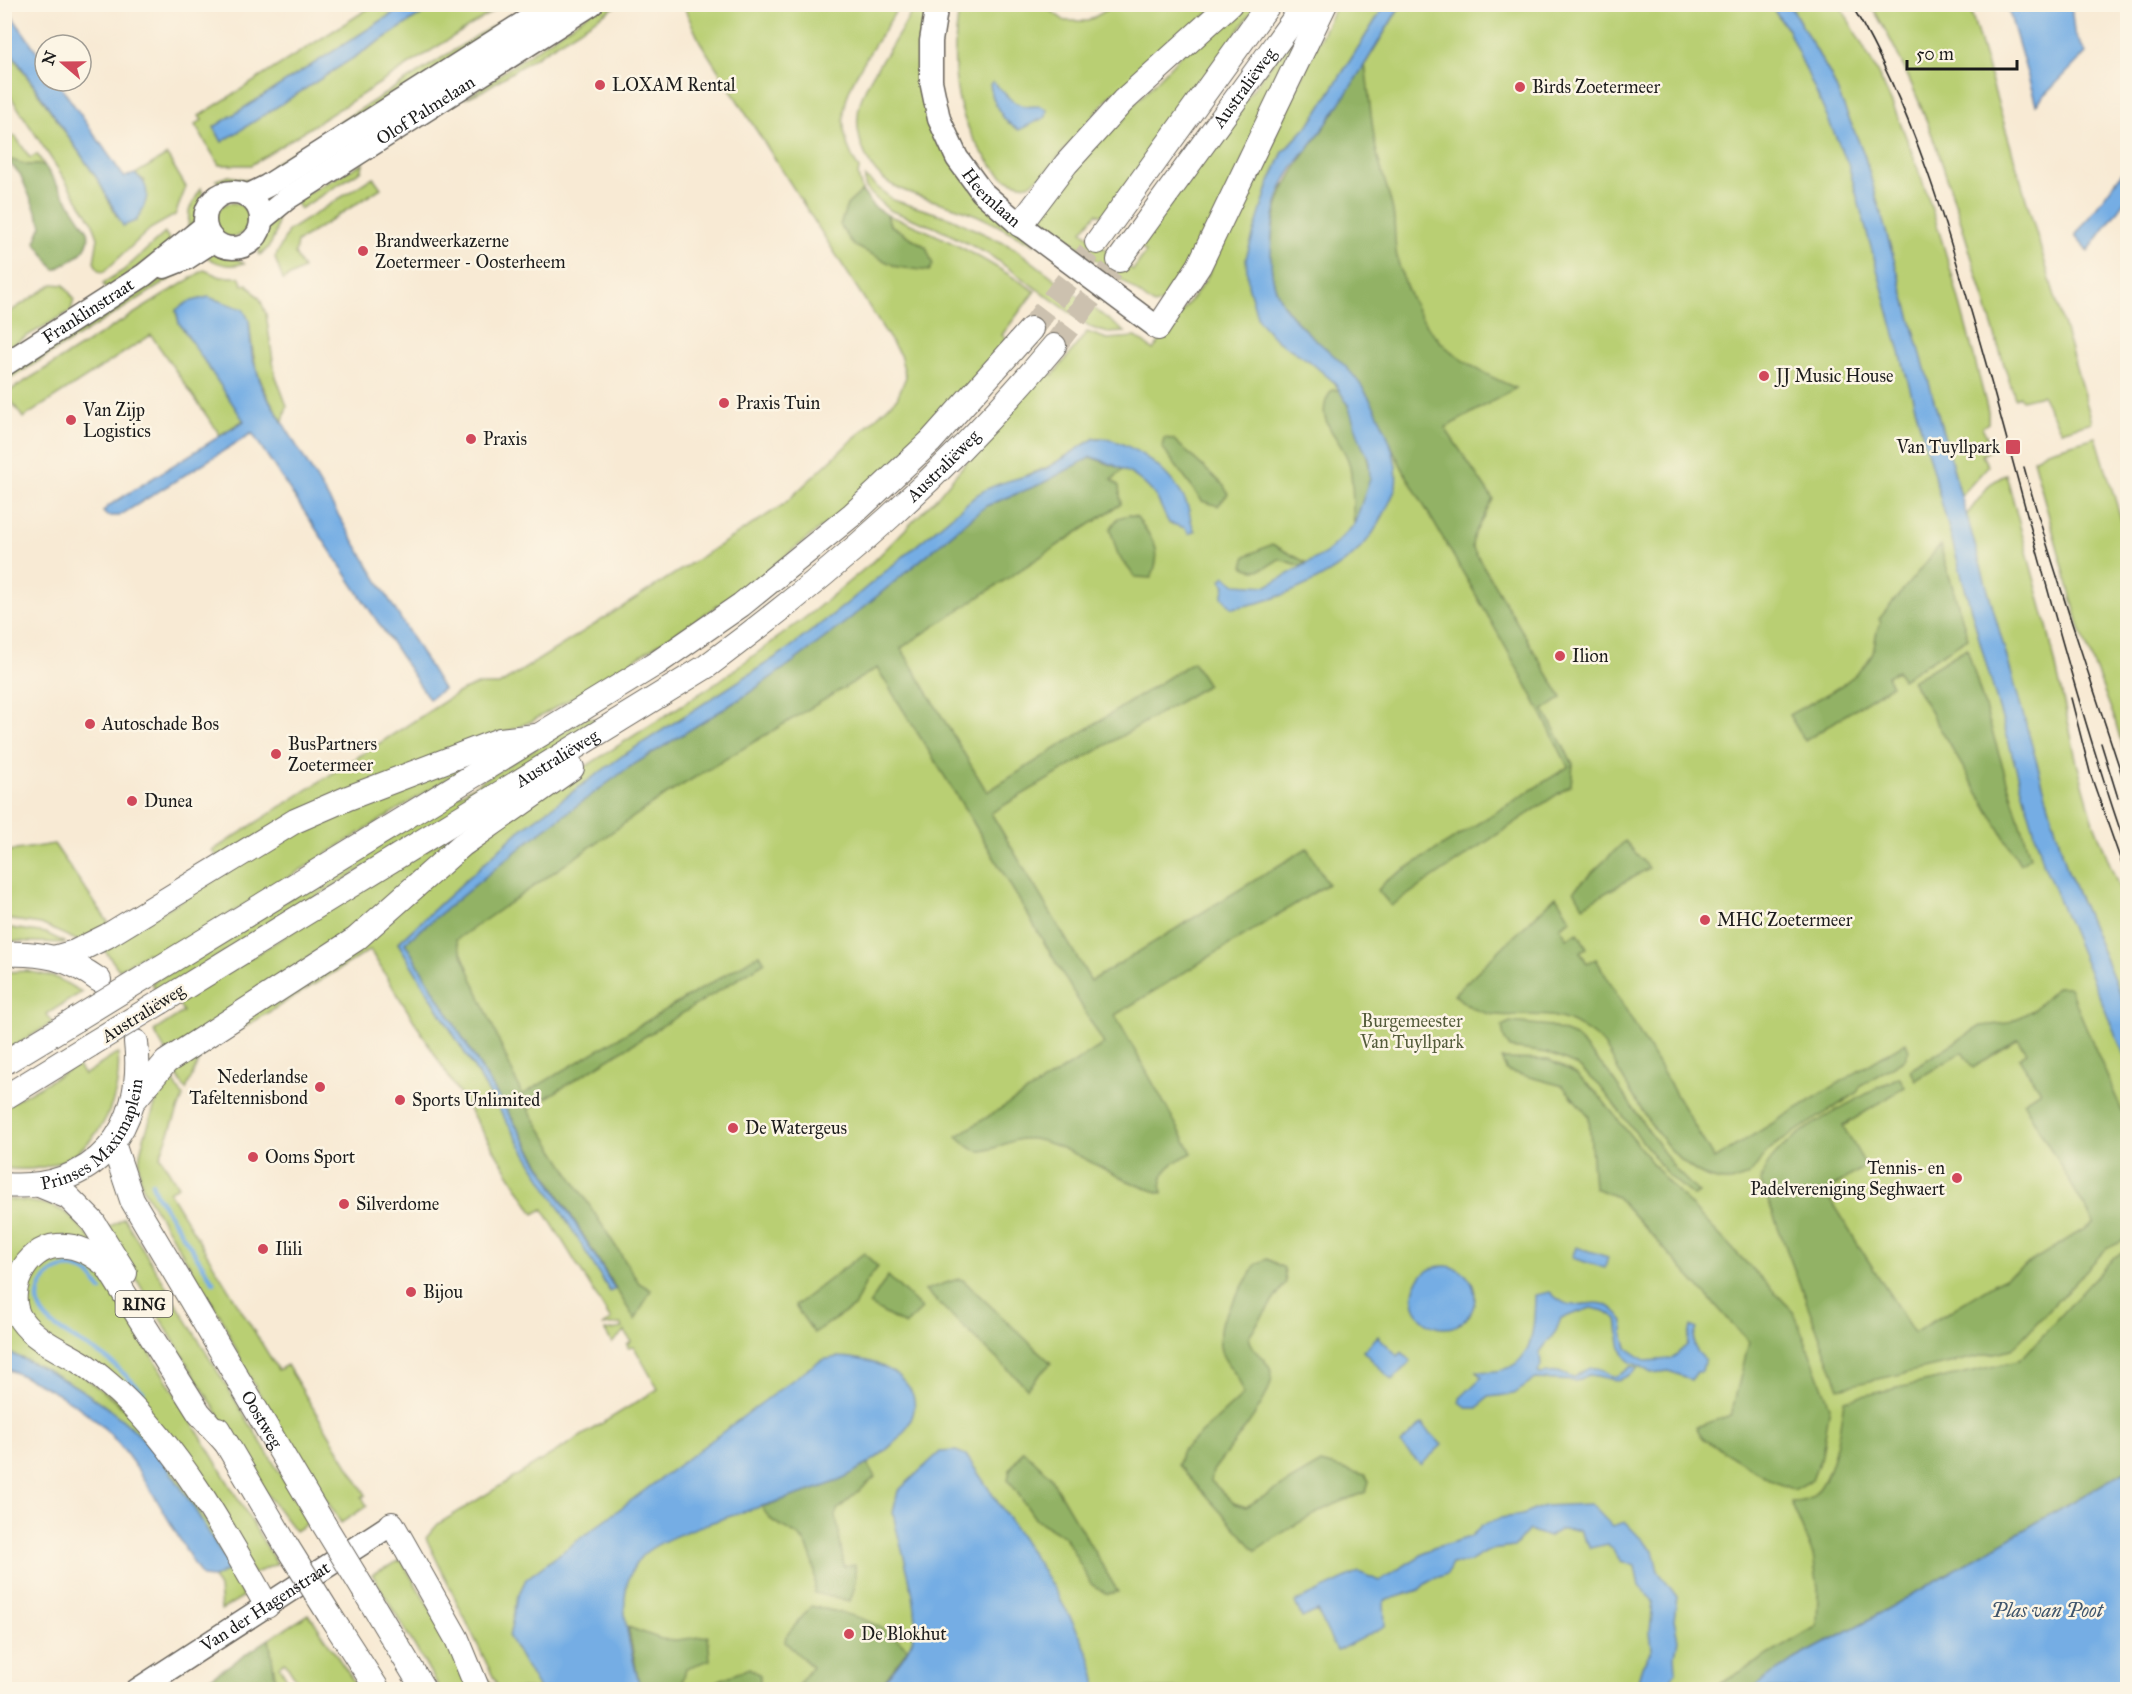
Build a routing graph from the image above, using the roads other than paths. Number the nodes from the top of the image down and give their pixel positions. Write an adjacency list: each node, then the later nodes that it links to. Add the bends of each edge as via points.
1 (553, 4): 9 (street, Olof Palmelaan)
2 (592, 4): 11 (street, Olof Palmelaan, via 288,198)
3 (937, 4): 10 (street, Heemlaan, via 931,41 931,81 939,119 957,158 982,192)
4 (953, 4): 10 (street, Heemlaan, via 946,41 946,76 953,114 968,148)
5 (1230, 4): 10 (main road, via 1123,101 1066,164)
6 (1269, 4): 13 (main road, Australiëweg)
7 (1305, 4): 14 (main road, Australiëweg)
8 (1325, 4): 15 (main road, via 1199,266)
9 (247, 196): 11 (street, via 255,202); 12 (street, via 232,192 217,197 206,210)
10 (1024, 219): 15 (street, Heemlaan)
11 (261, 220): 12 (street, via 254,239 246,246 229,249)
12 (209, 234): 18 (street, Franklinstraat, via 187,258 144,275)
13 (1096, 242)
14 (1119, 260)
15 (1161, 324)
16 (1031, 329): 20 (main road, Australiëweg, via 930,442 794,564 657,663)
17 (1054, 346): 19 (main road, Australiëweg, via 963,449 839,564 707,666)
18 (4, 365)
19 (628, 716): 26 (main road, Australiëweg, bridge); 27 (main road, via 604,746 462,844 356,939 166,1062)
20 (542, 735): 22 (main road, via 500,740 295,821 106,936); 25 (main road, Australiëweg, bridge)
21 (4, 954): 22 (main road, via 30,952)
22 (57, 957): 23 (main road)
23 (99, 980)
24 (136, 1042): 27 (main road, Prinses Maximaplein / RING, via 140,1070)
25 (4, 1064)
26 (4, 1098)
27 (136, 1098): 28 (main road, Prinses Maximaplein / RING)
28 (113, 1143): 30 (main road, Prinses Maximaplein / RING, via 67,1178); 36 (main road, Oostweg / RING, bridge, via 132,1200)
29 (4, 1185): 30 (main road, Prinses Maximaplein / RING)
30 (39, 1185): 31 (main road, RING, via 68,1197 93,1222)
31 (227, 1444): 33 (main road, via 199,1413 107,1266 85,1251 57,1246 47,1248 28,1263 15,1288 20,1318 33,1333 82,1363 118,1392 162,1438); 35 (main road, RING, bridge)
32 (392, 1524): 33 (street, Van der Hagenstraat); 37 (main road, via 457,1639)
33 (267, 1606): 34 (street, Van der Hagenstraat)
34 (137, 1689)
35 (378, 1689)
36 (424, 1689)
37 (478, 1689)

